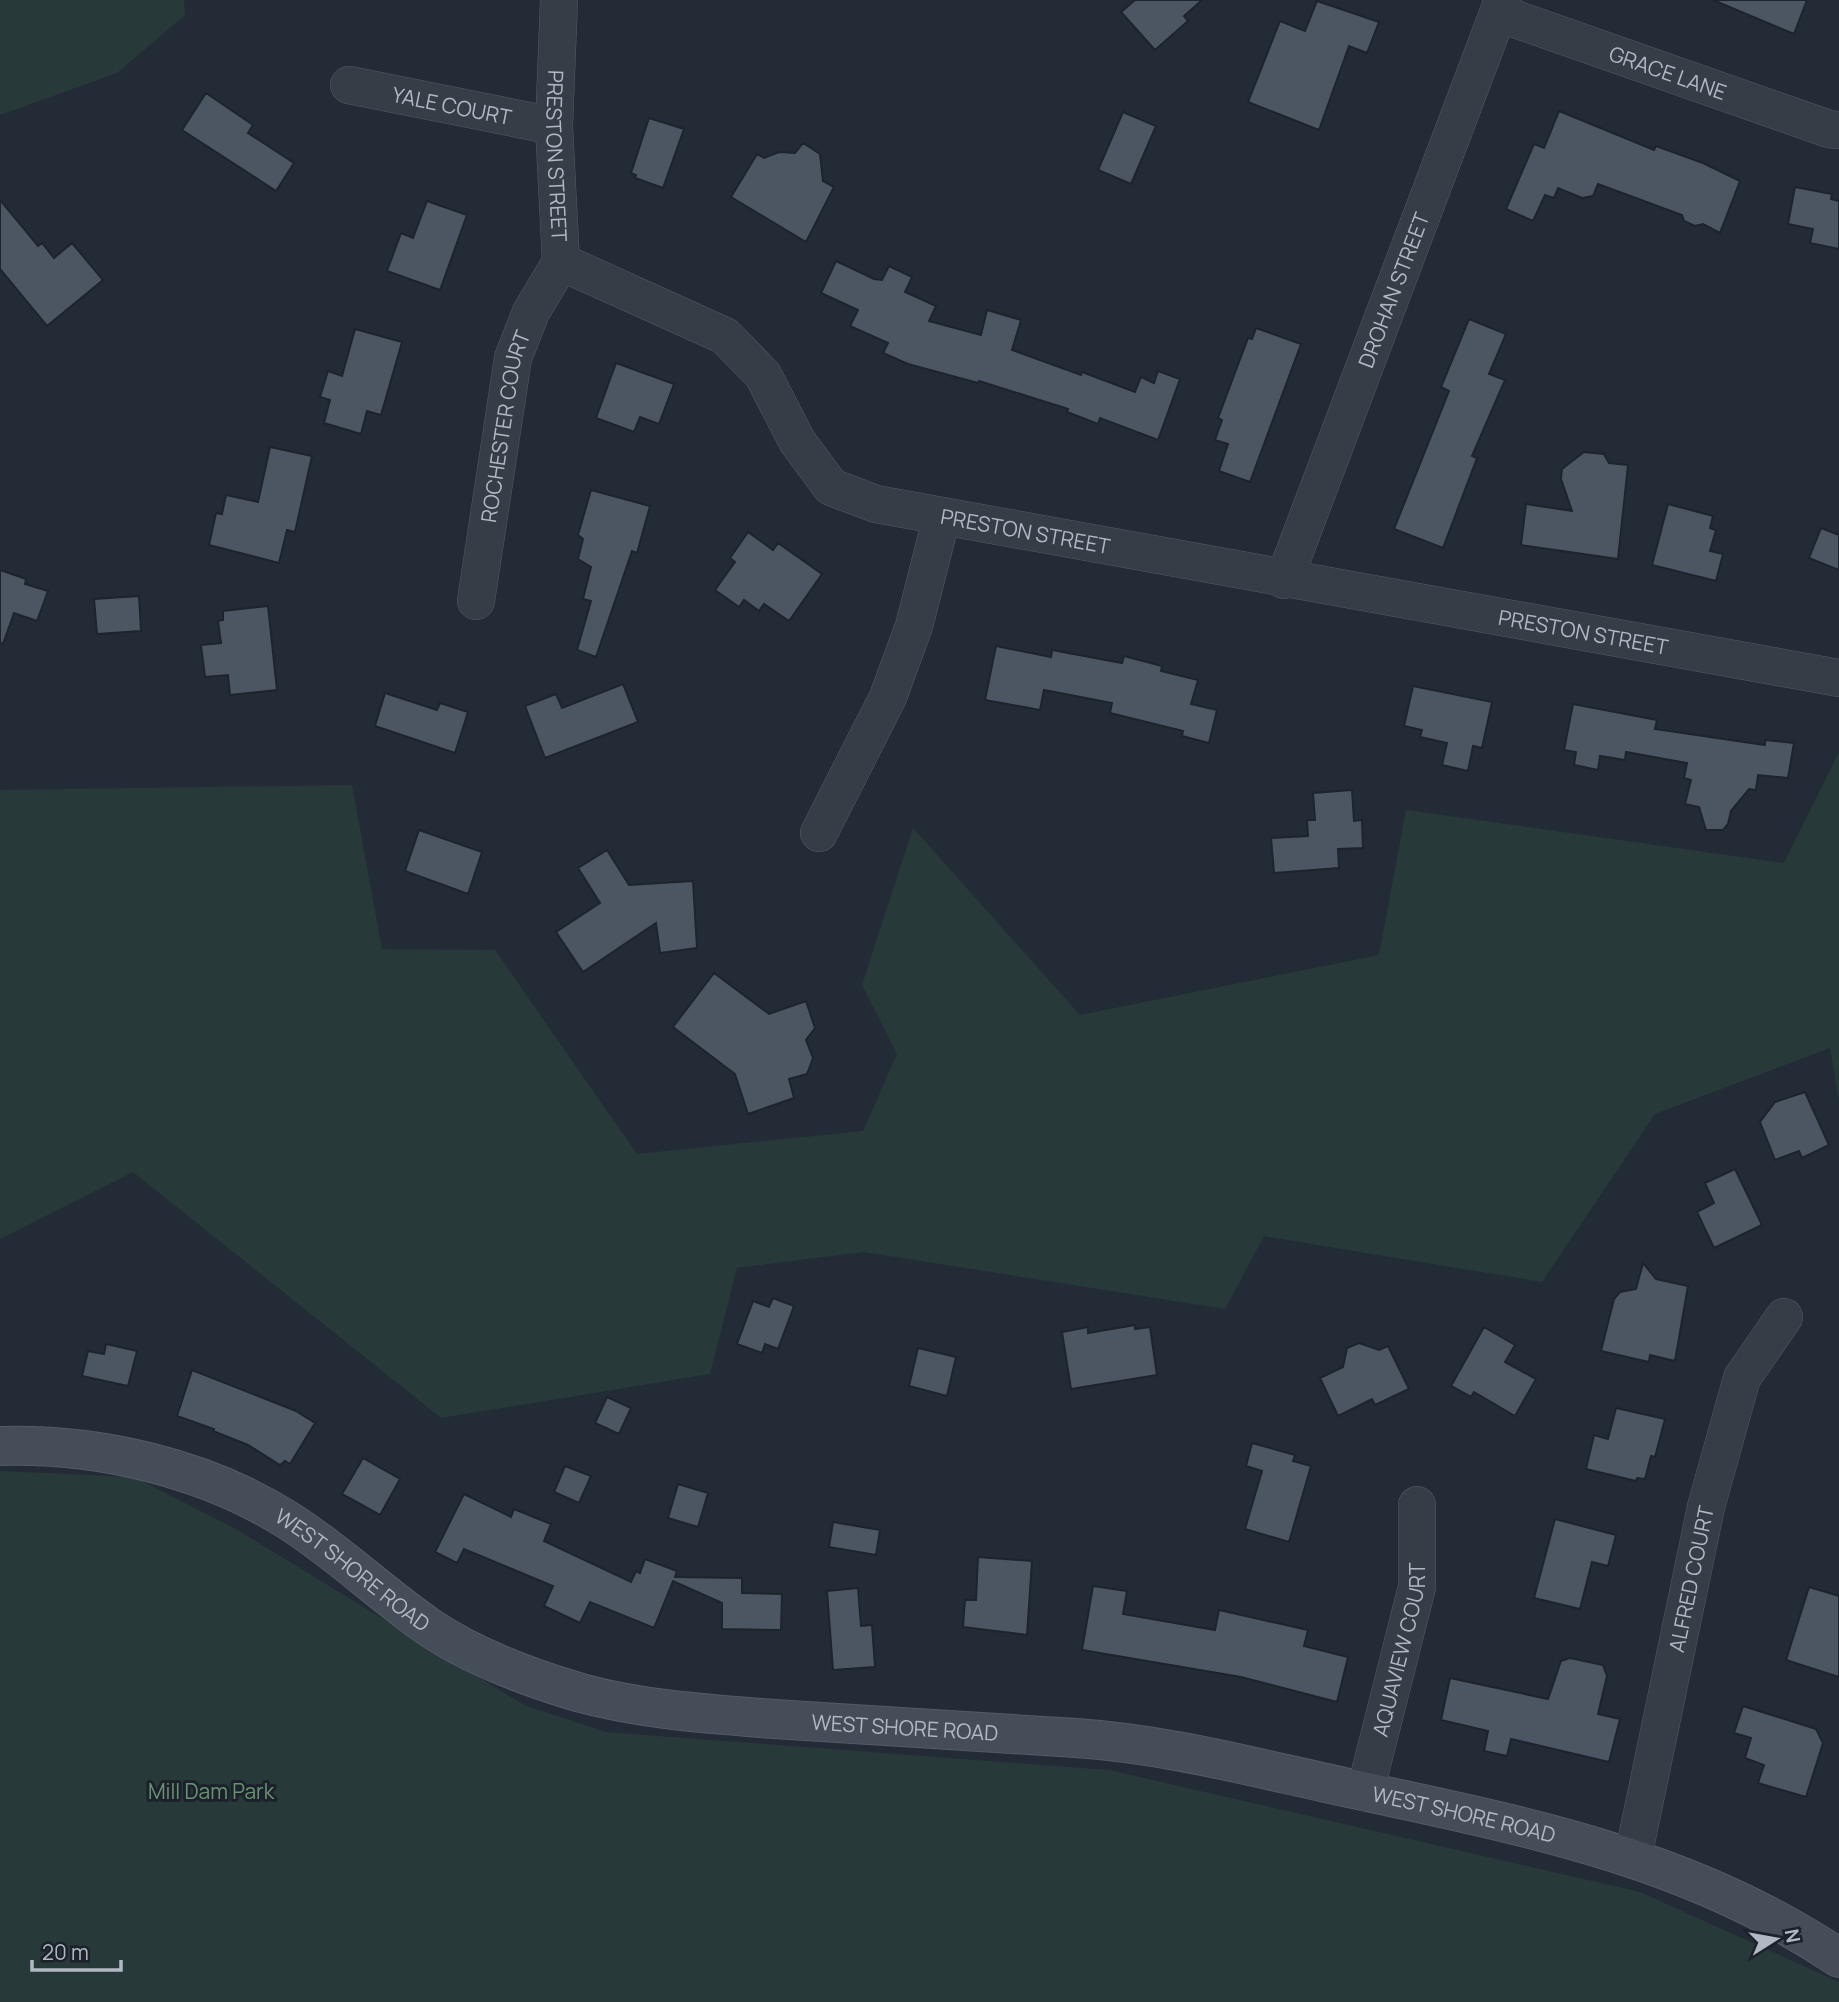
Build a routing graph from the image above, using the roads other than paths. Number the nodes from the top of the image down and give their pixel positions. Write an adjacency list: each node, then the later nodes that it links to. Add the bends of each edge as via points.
1 (559, 0): 4 (street, PRESTON STREET)
2 (1501, 6): 5 (street, GRACE LANE); 8 (street, DROHAN STREET)
3 (349, 85): 4 (street, YALE COURT)
4 (554, 126): 6 (street, PRESTON STREET)
5 (1839, 130)
6 (561, 262): 7 (street, PRESTON STREET, via 725,336 763,375 797,441 831,487 876,504); 9 (street, ROCHESTER COURT, via 531,312 513,358)
7 (942, 516): 8 (street, PRESTON STREET); 11 (street, via 914,625 888,697)
8 (1284, 580): 10 (street, PRESTON STREET)
9 (476, 601)
10 (1839, 678)
11 (819, 833)
12 (1784, 1317): 16 (street, ALFRED COURT, via 1742,1378 1706,1507)
13 (0, 1446): 15 (street, WEST SHORE ROAD, via 103,1454 203,1478 290,1521 433,1629 491,1659 582,1693 645,1707 721,1715 1113,1742)
14 (1417, 1505): 15 (street, AQUAVIEW COURT, via 1418,1587)
15 (1365, 1792): 16 (street, WEST SHORE ROAD)
16 (1633, 1857): 17 (street, WEST SHORE ROAD, via 1744,1902)
17 (1839, 1958)

